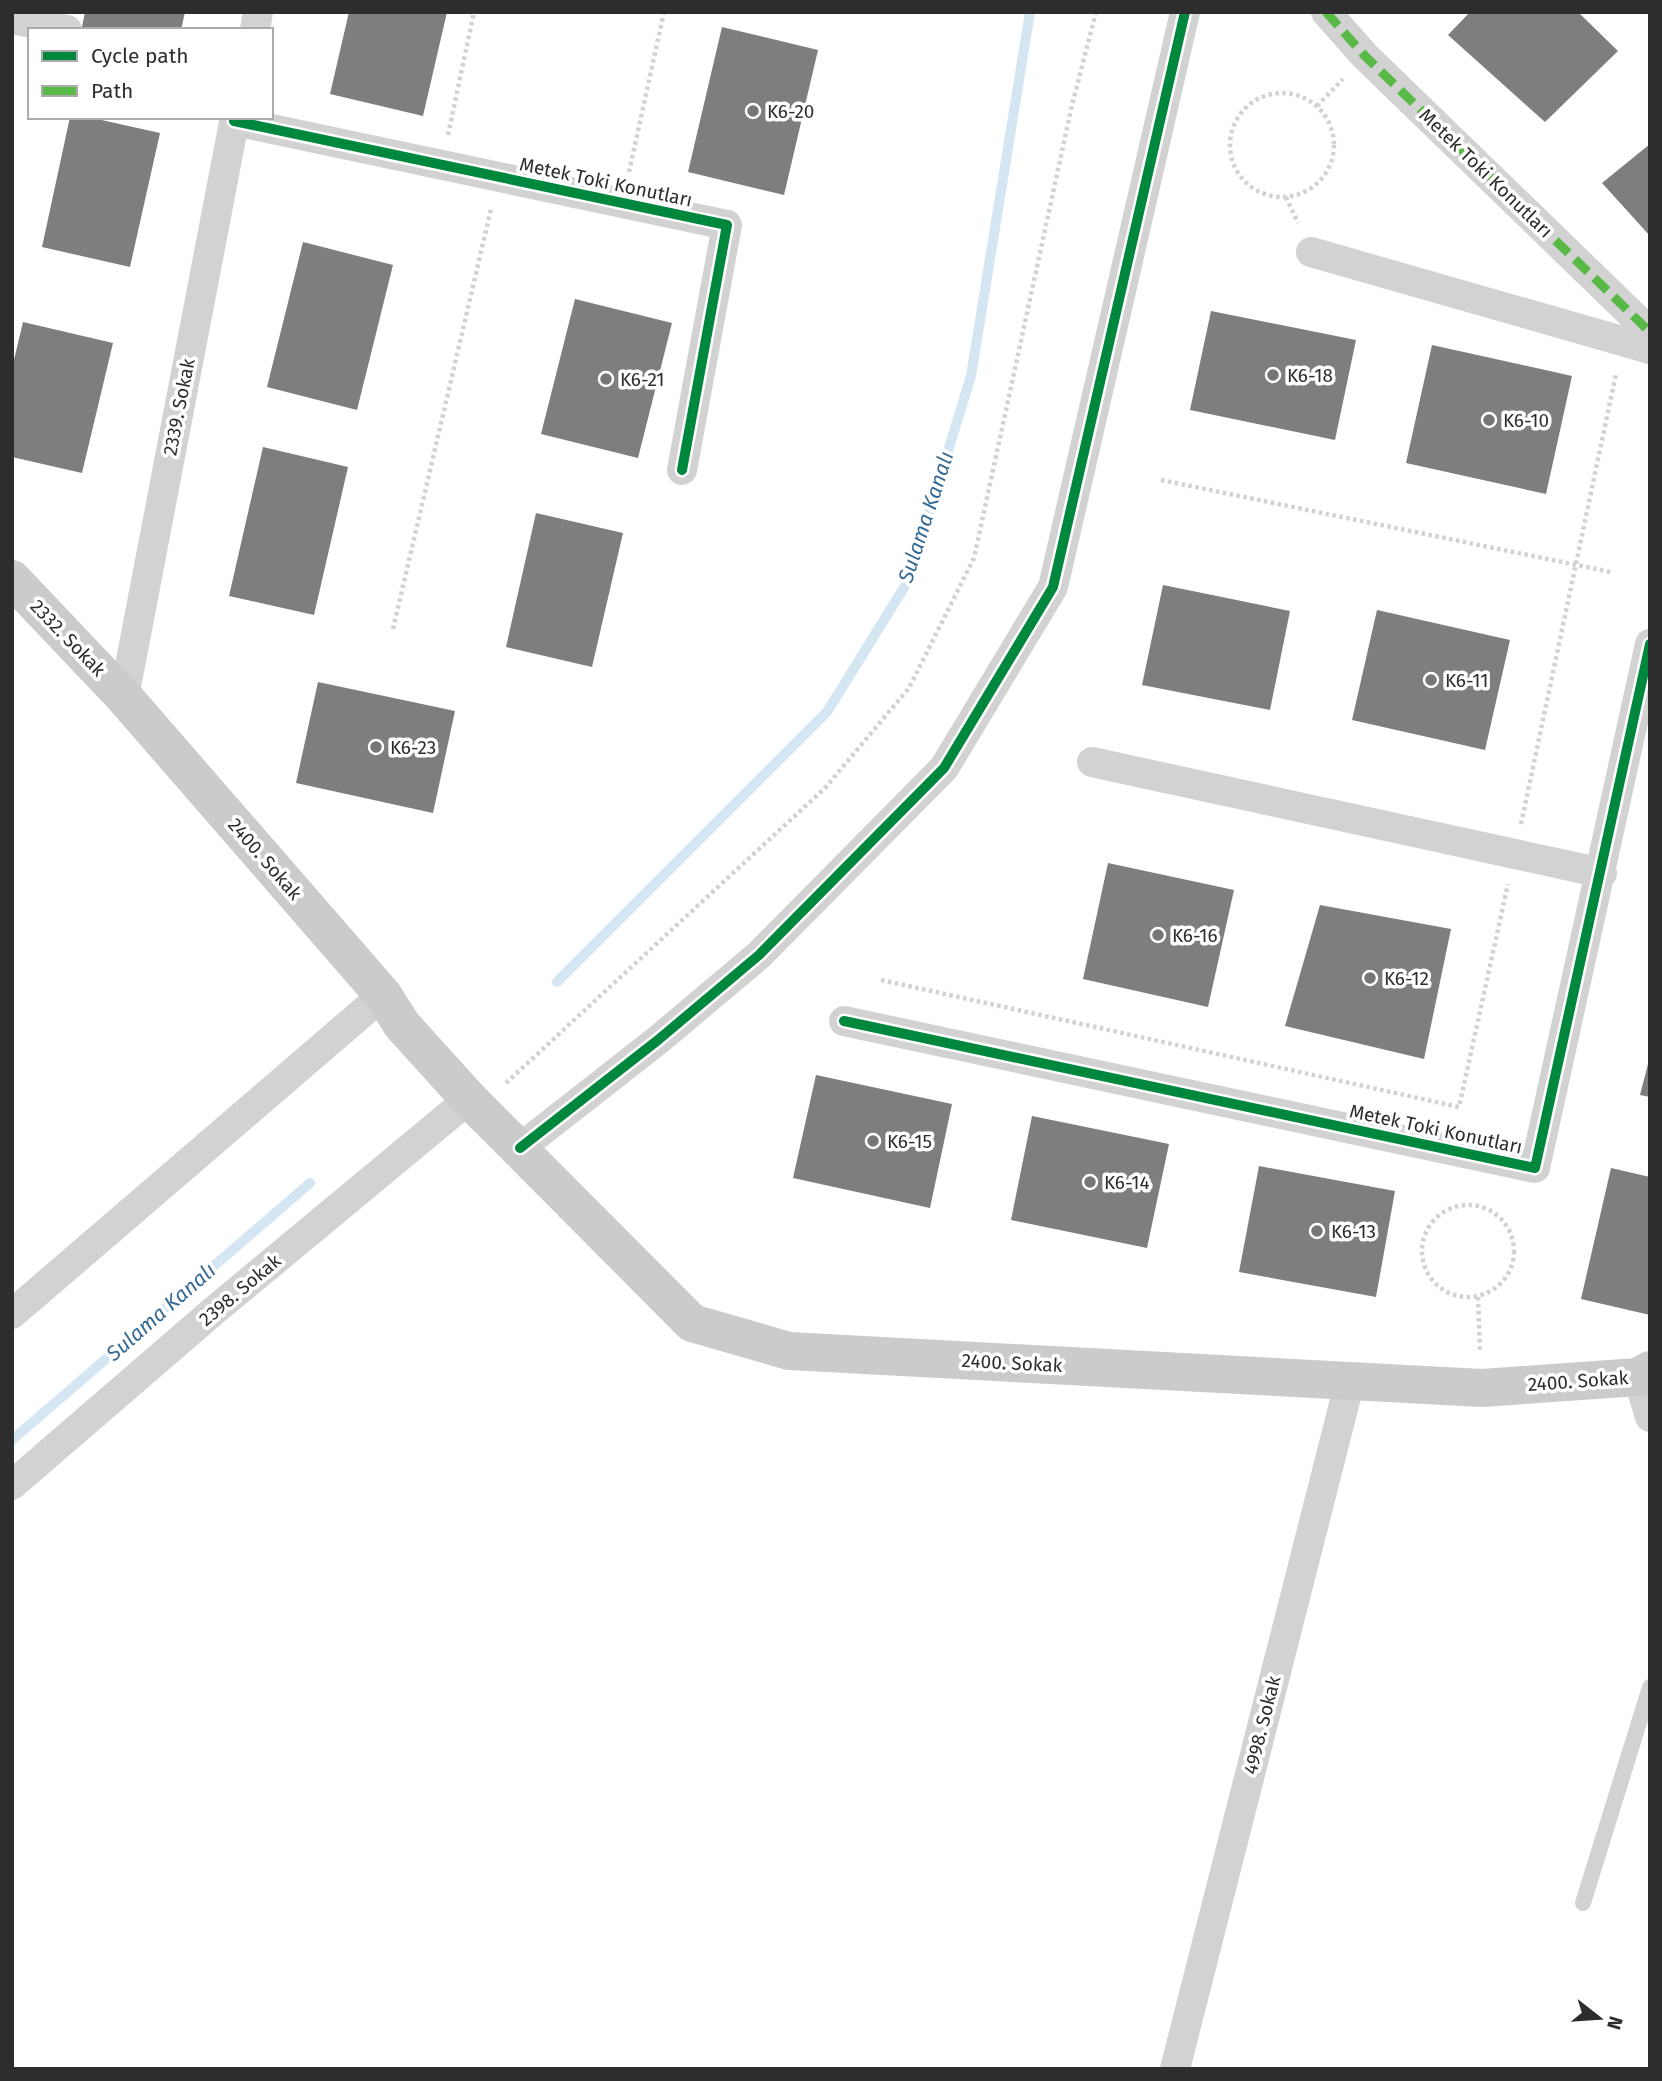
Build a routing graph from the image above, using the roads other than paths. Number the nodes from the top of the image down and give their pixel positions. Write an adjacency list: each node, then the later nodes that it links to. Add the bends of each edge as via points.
1 (1185, 12): 18 (street, via 1052,587 944,768 759,955)
2 (1325, 12): 7 (street, Metek Toki Konutları)
3 (12, 19): 4 (street)
4 (57, 28)
5 (234, 119): 9 (street, Metek Toki Konutları, via 727,225); 12 (street, 2339. Sokak)
6 (1311, 252): 8 (street)
7 (1650, 332)
8 (1650, 349)
9 (682, 470)
10 (12, 579): 12 (main road, 2332. Sokak)
11 (1650, 644): 14 (street, Metek Toki Konutları)
12 (124, 697): 15 (main road, 2400. Sokak)
13 (1092, 762): 14 (street)
14 (1602, 873): 16 (street, Metek Toki Konutları, via 1535,1168)
15 (392, 1010): 17 (main road, 2400. Sokak); 19 (street)
16 (845, 1021)
17 (469, 1099): 18 (main road, 2400. Sokak); 23 (street, 2398. Sokak)
18 (520, 1148): 21 (main road, 2400. Sokak, via 692,1323 789,1351)
19 (12, 1314)
20 (1644, 1374): 21 (main road, 2400. Sokak, via 1482,1388); 22 (street)
21 (1350, 1381): 26 (street, 4998. Sokak)
22 (1650, 1417)
23 (12, 1485)
24 (1650, 1686): 25 (lane)
25 (1583, 1903)
26 (1174, 2069)

